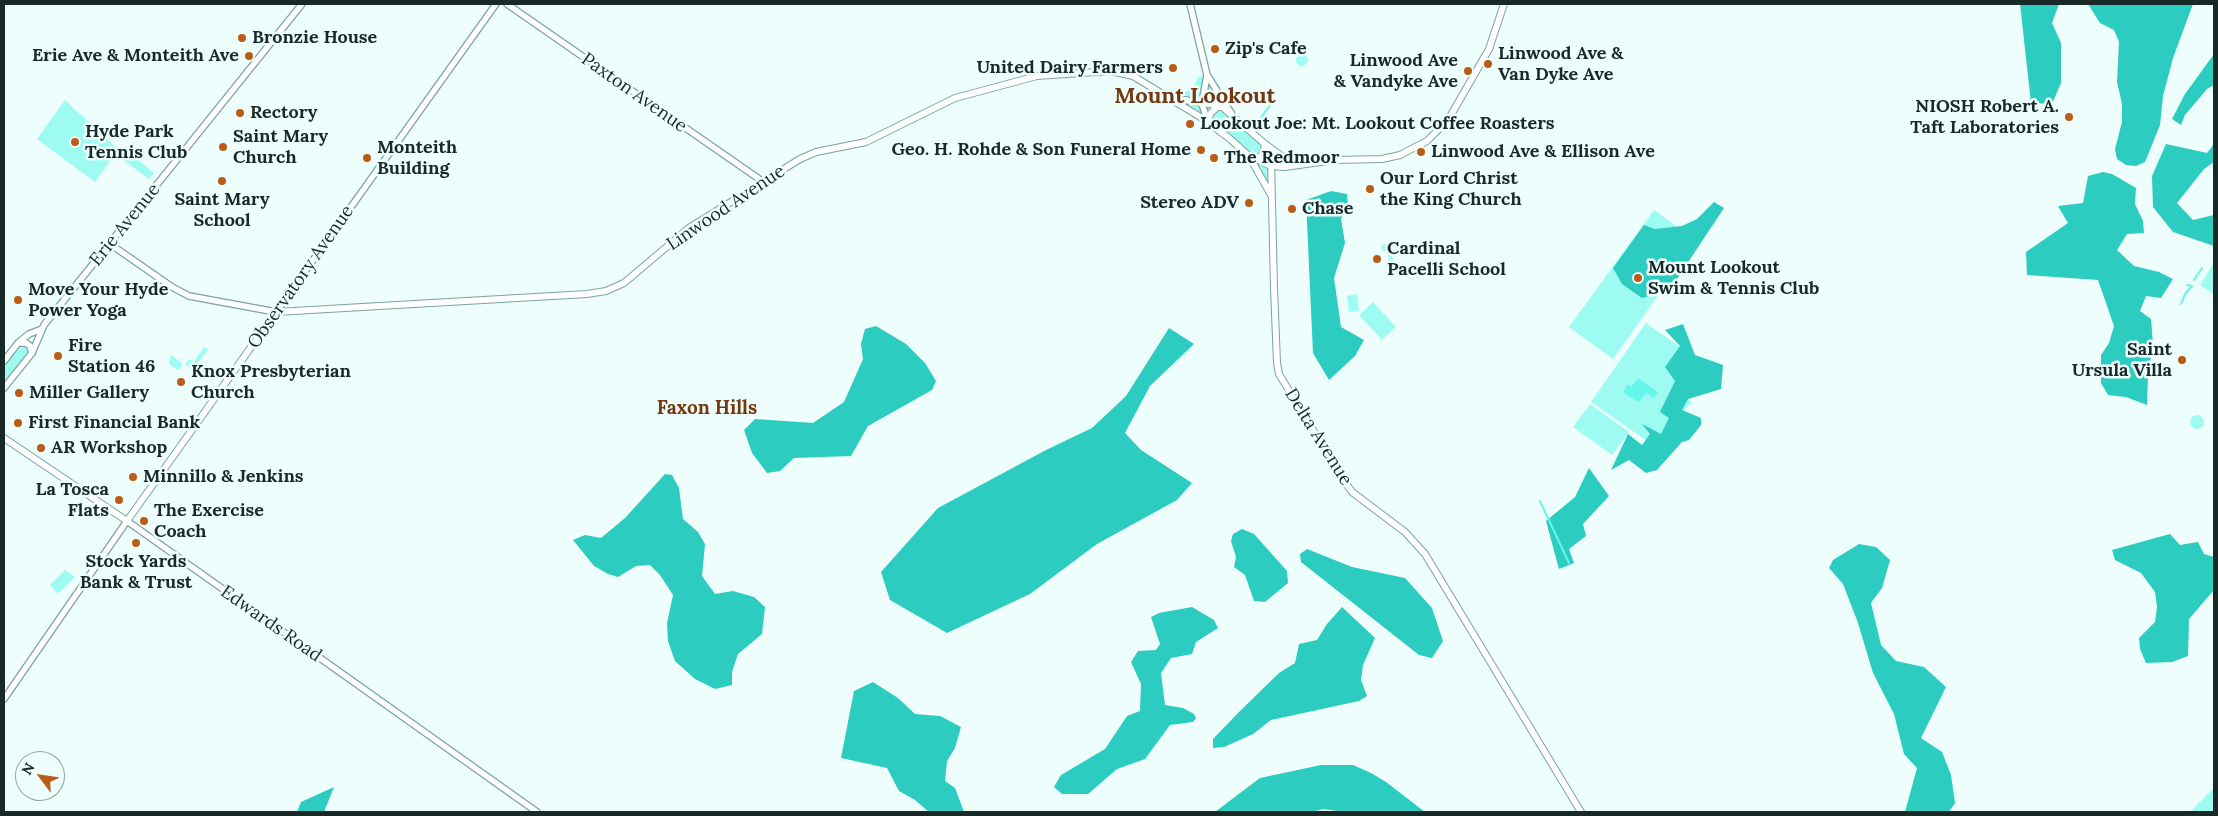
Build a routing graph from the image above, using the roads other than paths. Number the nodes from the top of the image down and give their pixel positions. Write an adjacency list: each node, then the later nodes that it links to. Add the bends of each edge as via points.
1 (302, 4): 18 (street, Erie Avenue)
2 (496, 4): 19 (street, Observatory Avenue)
3 (507, 4): 16 (street, Paxton Avenue)
4 (1190, 4): 6 (street)
5 (1504, 4): 14 (main road, via 1489,49 1451,115 1427,141 1391,158)
6 (1207, 75): 8 (street); 10 (street)
7 (1167, 95): 8 (main road, Linwood Avenue); 11 (main road, Linwood Avenue); 16 (main road, Linwood Avenue, via 1119,71 1037,76 955,98 866,142 807,155)
8 (1202, 104): 9 (main road, Linwood Avenue); 11 (street)
9 (1221, 106): 10 (main road, Linwood Avenue); 11 (main road, via 1213,110)
10 (1231, 113): 12 (main road, Linwood Avenue)
11 (1208, 122): 13 (main road, Delta Avenue)
12 (1265, 144): 13 (main road, via 1263,155); 14 (main road, Linwood Avenue); 15 (main road, Delta Avenue)
13 (1252, 158): 15 (main road); 17 (main road, Delta Avenue)
14 (1300, 165): 15 (main road)
15 (1271, 166): 17 (main road, Delta Avenue)
16 (762, 181): 19 (main road, Linwood Avenue, via 689,228 624,282 606,291)
17 (1270, 195): 29 (main road, Delta Avenue, via 1279,374 1352,492 1405,532 1425,554)
18 (110, 244): 19 (street, via 189,296); 20 (street, Erie Avenue)
19 (276, 312): 26 (main road, Observatory Avenue)
20 (42, 329): 21 (street, Erie Avenue); 22 (street, Erie Avenue)
21 (18, 343): 22 (street, via 26,343 32,348); 23 (street, Erie Avenue)
22 (32, 353): 24 (street, Erie Avenue)
23 (4, 361)
24 (4, 388)
25 (4, 438): 26 (main road, Edwards Road)
26 (127, 521): 27 (street, Observatory Avenue); 28 (street, Edwards Road)
27 (4, 699)
28 (537, 812)
29 (1581, 812)

